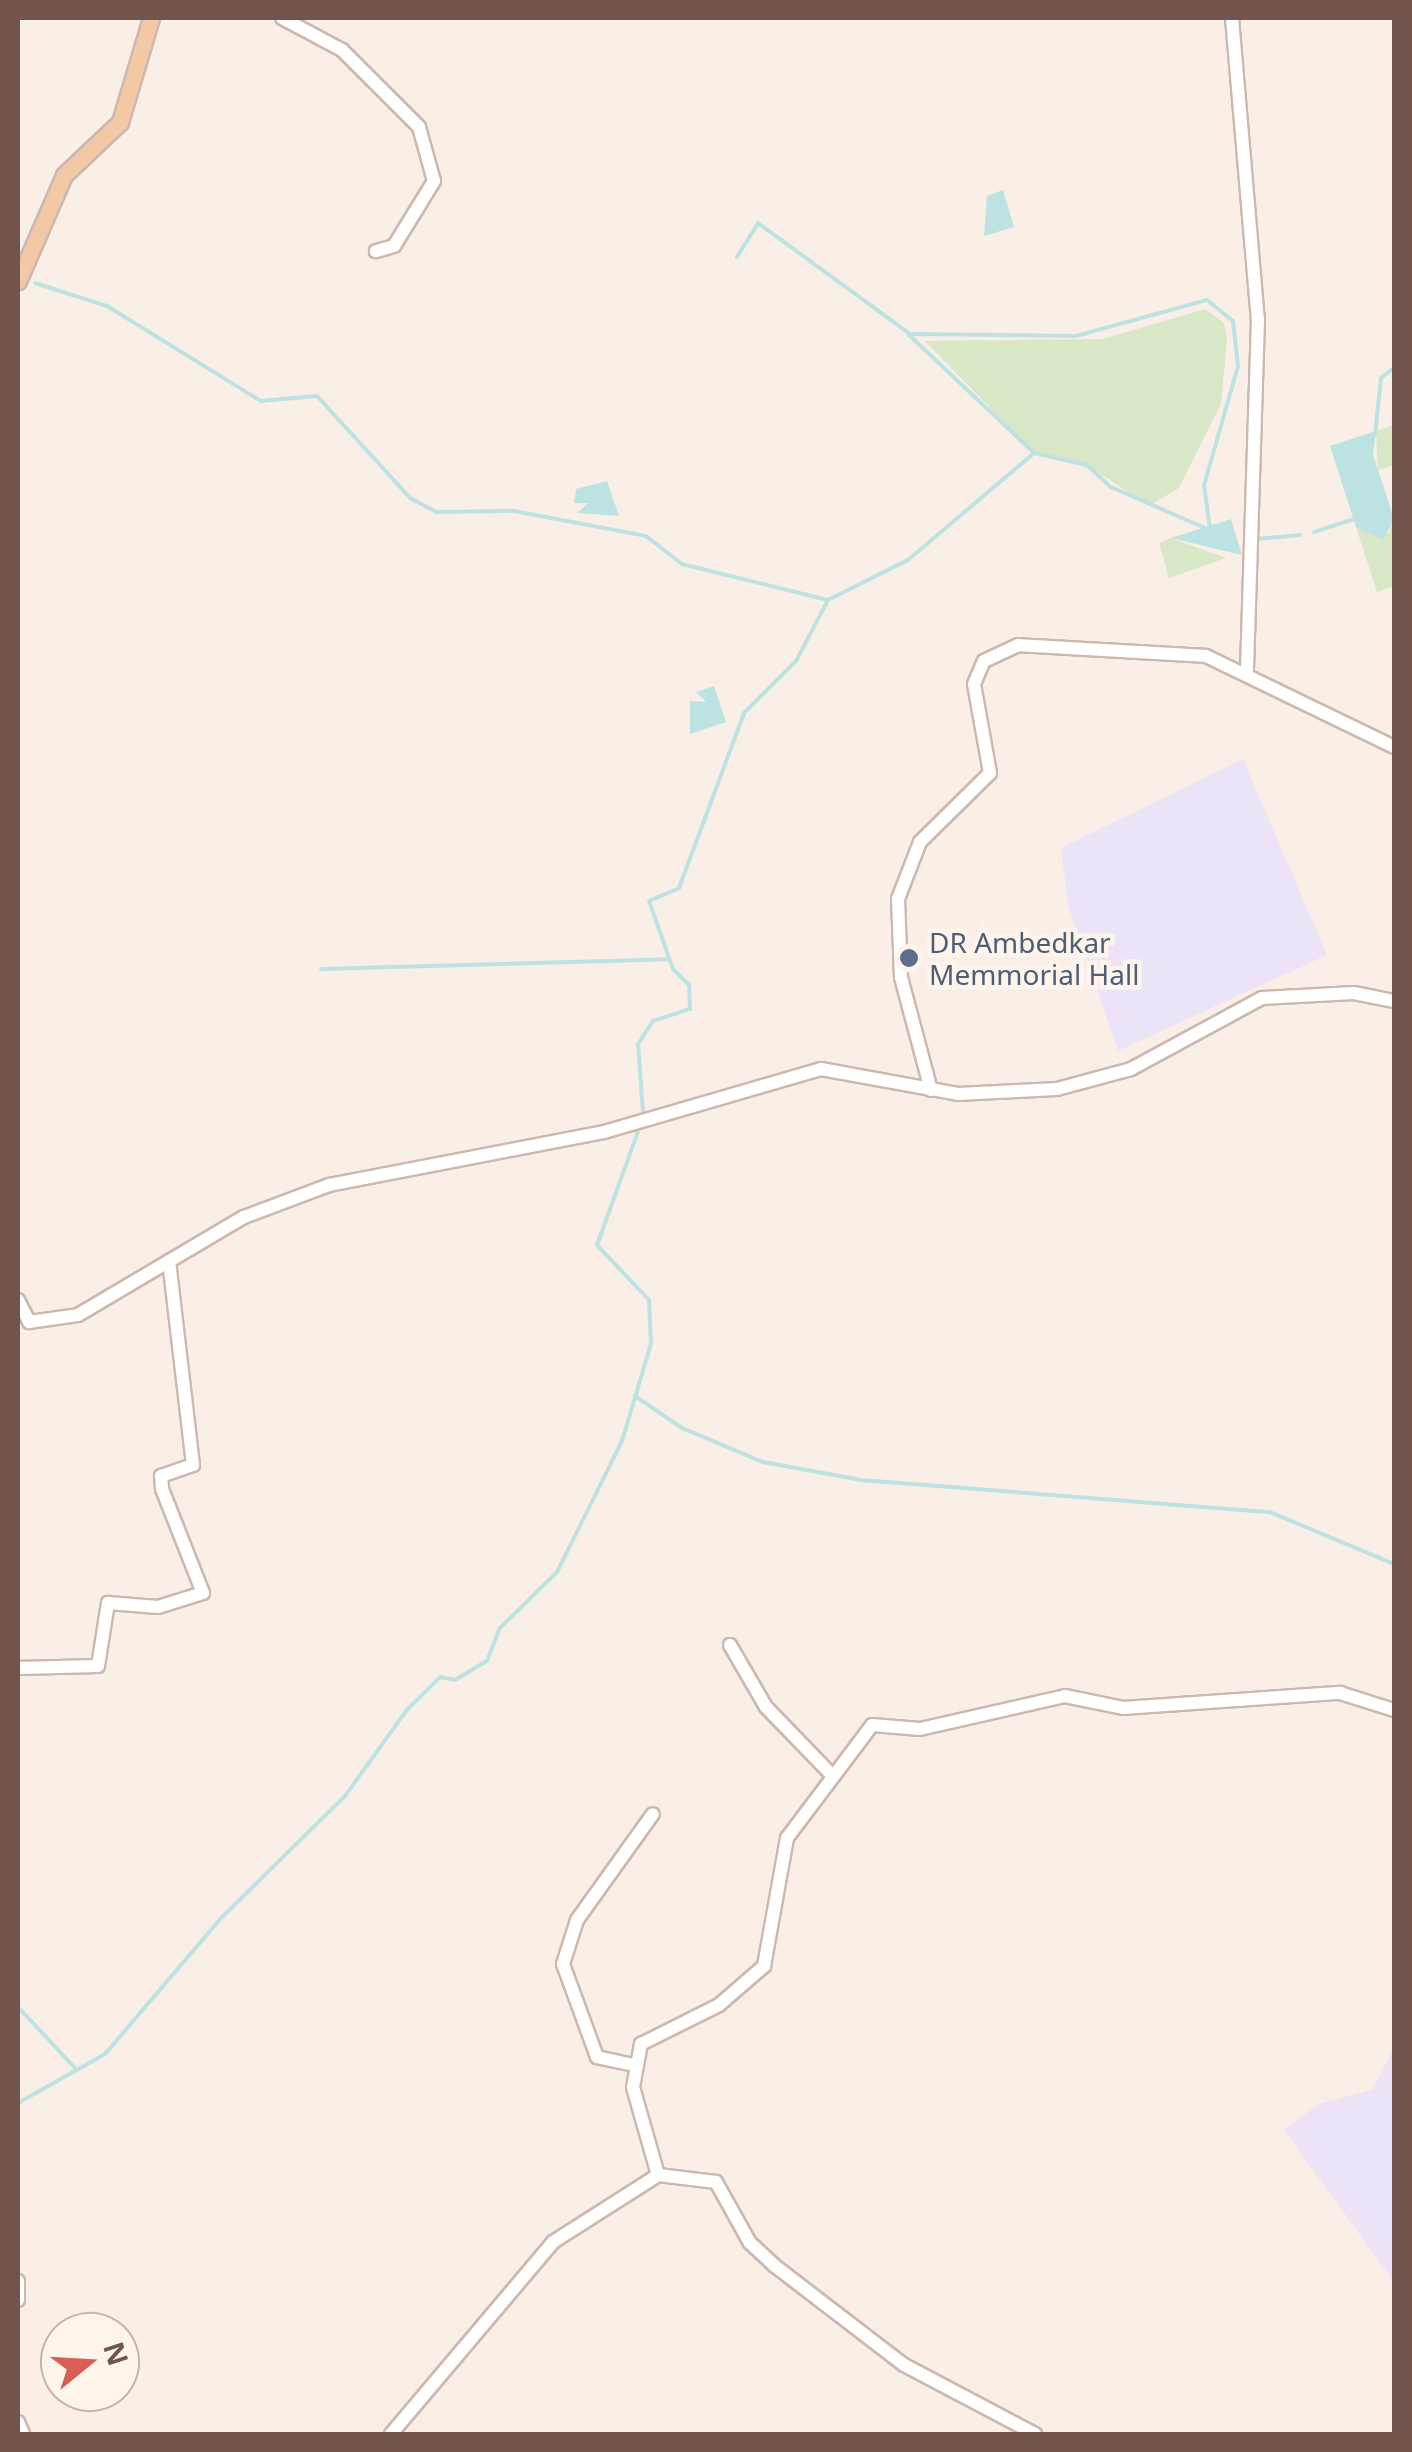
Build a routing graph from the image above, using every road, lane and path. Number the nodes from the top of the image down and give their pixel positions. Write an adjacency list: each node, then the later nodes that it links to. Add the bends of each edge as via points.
1 (151, 18): 5 (main road, via 120,122 64,175)
2 (282, 18): 4 (street, via 342,50 419,127 434,180 394,246)
3 (1232, 18): 6 (street, via 1258,319)
4 (376, 251)
5 (18, 281)
6 (1247, 670): 7 (street); 9 (street, via 1206,656 1018,645 984,661 974,684 990,773 920,842 898,899 900,976)
7 (1394, 747)
8 (1394, 1002): 9 (street, via 1354,992 1262,998 1132,1070 1056,1089)
9 (931, 1090): 10 (street, via 821,1069 604,1132 329,1185 244,1217)
10 (169, 1260): 11 (street, via 78,1315 29,1322); 13 (street, via 193,1465 162,1476 162,1489 203,1593 158,1607 108,1603 98,1666 79,1674)
11 (18, 1300)
12 (730, 1645): 15 (street, via 766,1707)
13 (18, 1668)
14 (1394, 1710): 15 (street, via 1340,1694 1123,1708 1065,1696 920,1729 872,1725)
15 (830, 1774): 17 (street, via 787,1838 764,1966 719,2006 640,2044)
16 (652, 1814): 17 (street, via 577,1920 564,1964 598,2057)
17 (634, 2064): 18 (street, via 643,2141)
18 (658, 2175): 23 (street, via 553,2242); 24 (street, via 716,2182 750,2242 775,2266 904,2364)
19 (18, 2281): 20 (street)
20 (18, 2300)
21 (18, 2422): 22 (street)
22 (22, 2434)
23 (391, 2434)
24 (1034, 2434)

